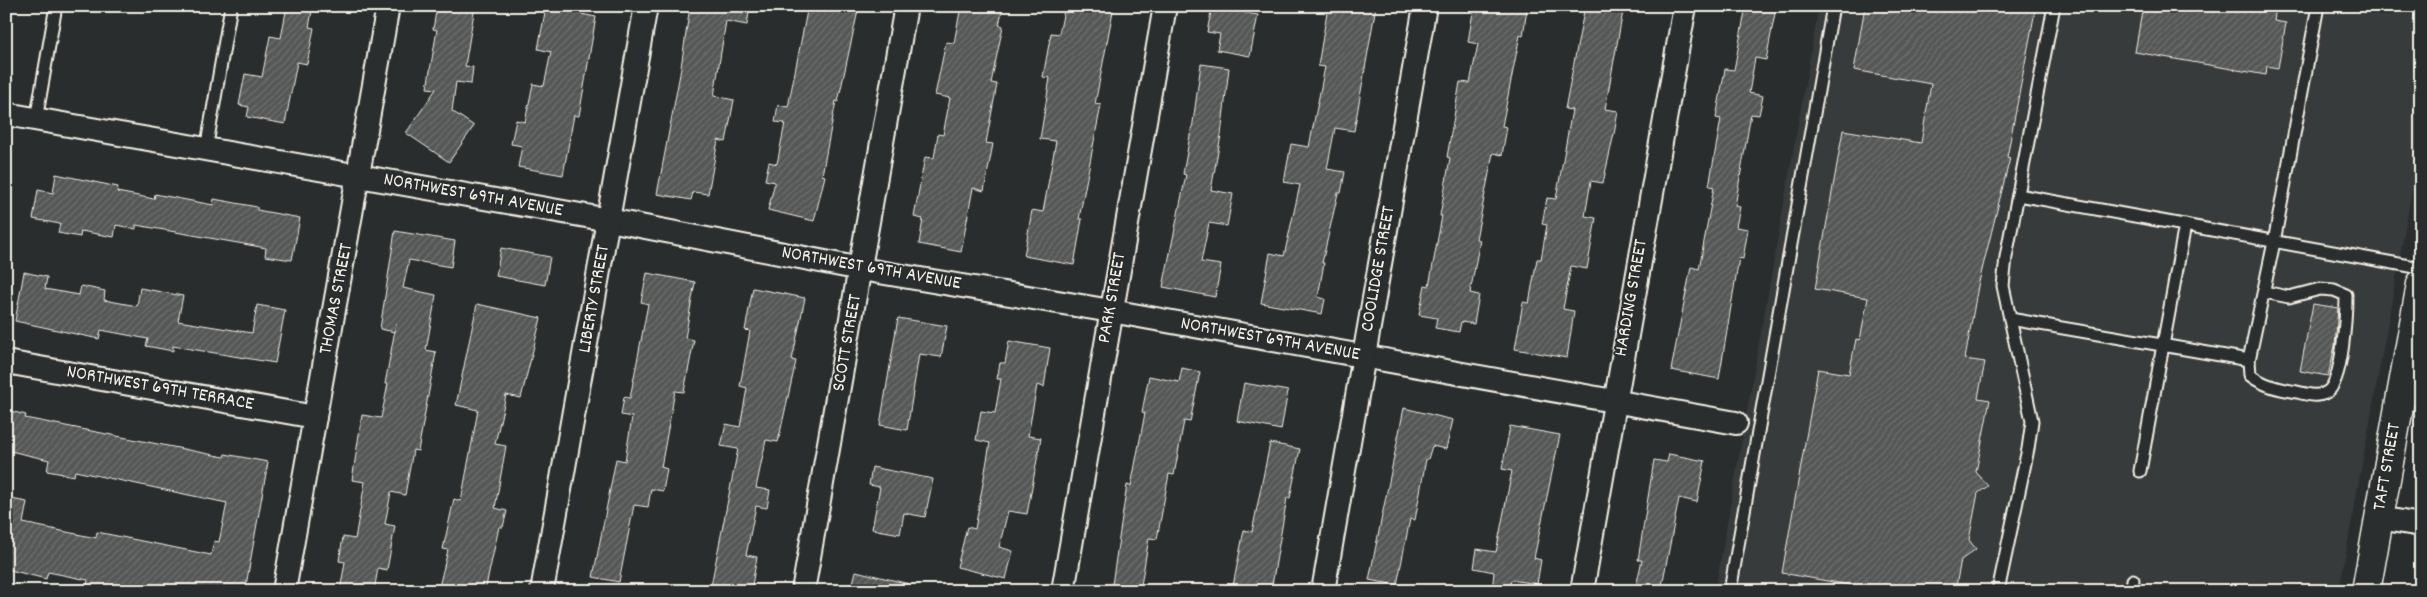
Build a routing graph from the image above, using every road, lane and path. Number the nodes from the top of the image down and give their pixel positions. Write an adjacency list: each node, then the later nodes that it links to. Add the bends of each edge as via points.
1 (56, 6): 13 (lane)
2 (231, 6): 14 (lane)
3 (388, 6): 15 (street, THOMAS STREET)
4 (646, 6): 17 (street, LIBERTY STREET)
5 (906, 6): 21 (street, SCOTT STREET)
6 (1165, 6): 24 (street, PARK STREET)
7 (1425, 6): 27 (street, COOLIDGE STREET)
8 (1685, 6): 30 (street, HARDING STREET)
9 (1833, 6): 42 (lane)
10 (2054, 6): 16 (lane)
11 (2318, 6): 19 (lane)
12 (6, 114): 13 (street, NORTHWEST 69TH AVENUE)
13 (36, 120): 14 (street, NORTHWEST 69TH AVENUE)
14 (206, 150): 15 (street, NORTHWEST 69TH AVENUE)
15 (359, 177): 17 (street, NORTHWEST 69TH AVENUE); 31 (street, THOMAS STREET)
16 (2018, 195): 18 (lane); 25 (lane, via 2003,286)
17 (609, 220): 21 (street, NORTHWEST 69TH AVENUE); 37 (street, LIBERTY STREET)
18 (2185, 225): 19 (lane); 26 (lane)
19 (2274, 242): 20 (lane); 23 (lane)
20 (2421, 268)
21 (861, 269): 24 (street, NORTHWEST 69TH AVENUE); 38 (street, SCOTT STREET)
22 (2421, 284): 34 (street, TAFT STREET)
23 (2264, 292): 28 (lane); 28 (lane, via 2289,297 2320,288 2346,295 2347,319 2335,384 2318,396 2279,389 2260,383 2250,375)
24 (1111, 311): 27 (street, NORTHWEST 69TH AVENUE); 39 (street, PARK STREET)
25 (2010, 320): 26 (lane); 43 (lane, via 2032,421)
26 (2162, 345): 28 (lane); 33 (lane)
27 (1363, 358): 30 (street, NORTHWEST 69TH AVENUE); 40 (street, COOLIDGE STREET)
28 (2249, 360)
29 (6, 362): 31 (street, NORTHWEST 69TH TERRACE)
30 (1614, 402): 32 (street, NORTHWEST 69TH AVENUE); 41 (street, HARDING STREET)
31 (314, 416): 36 (street, THOMAS STREET)
32 (1736, 423)
33 (2140, 471)
34 (2380, 518): 35 (street); 44 (street, TAFT STREET)
35 (2421, 524)
36 (284, 591)
37 (542, 591)
38 (804, 591)
39 (1063, 591)
40 (1323, 591)
41 (1582, 591)
42 (1730, 591)
43 (1998, 591)
44 (2366, 591)

